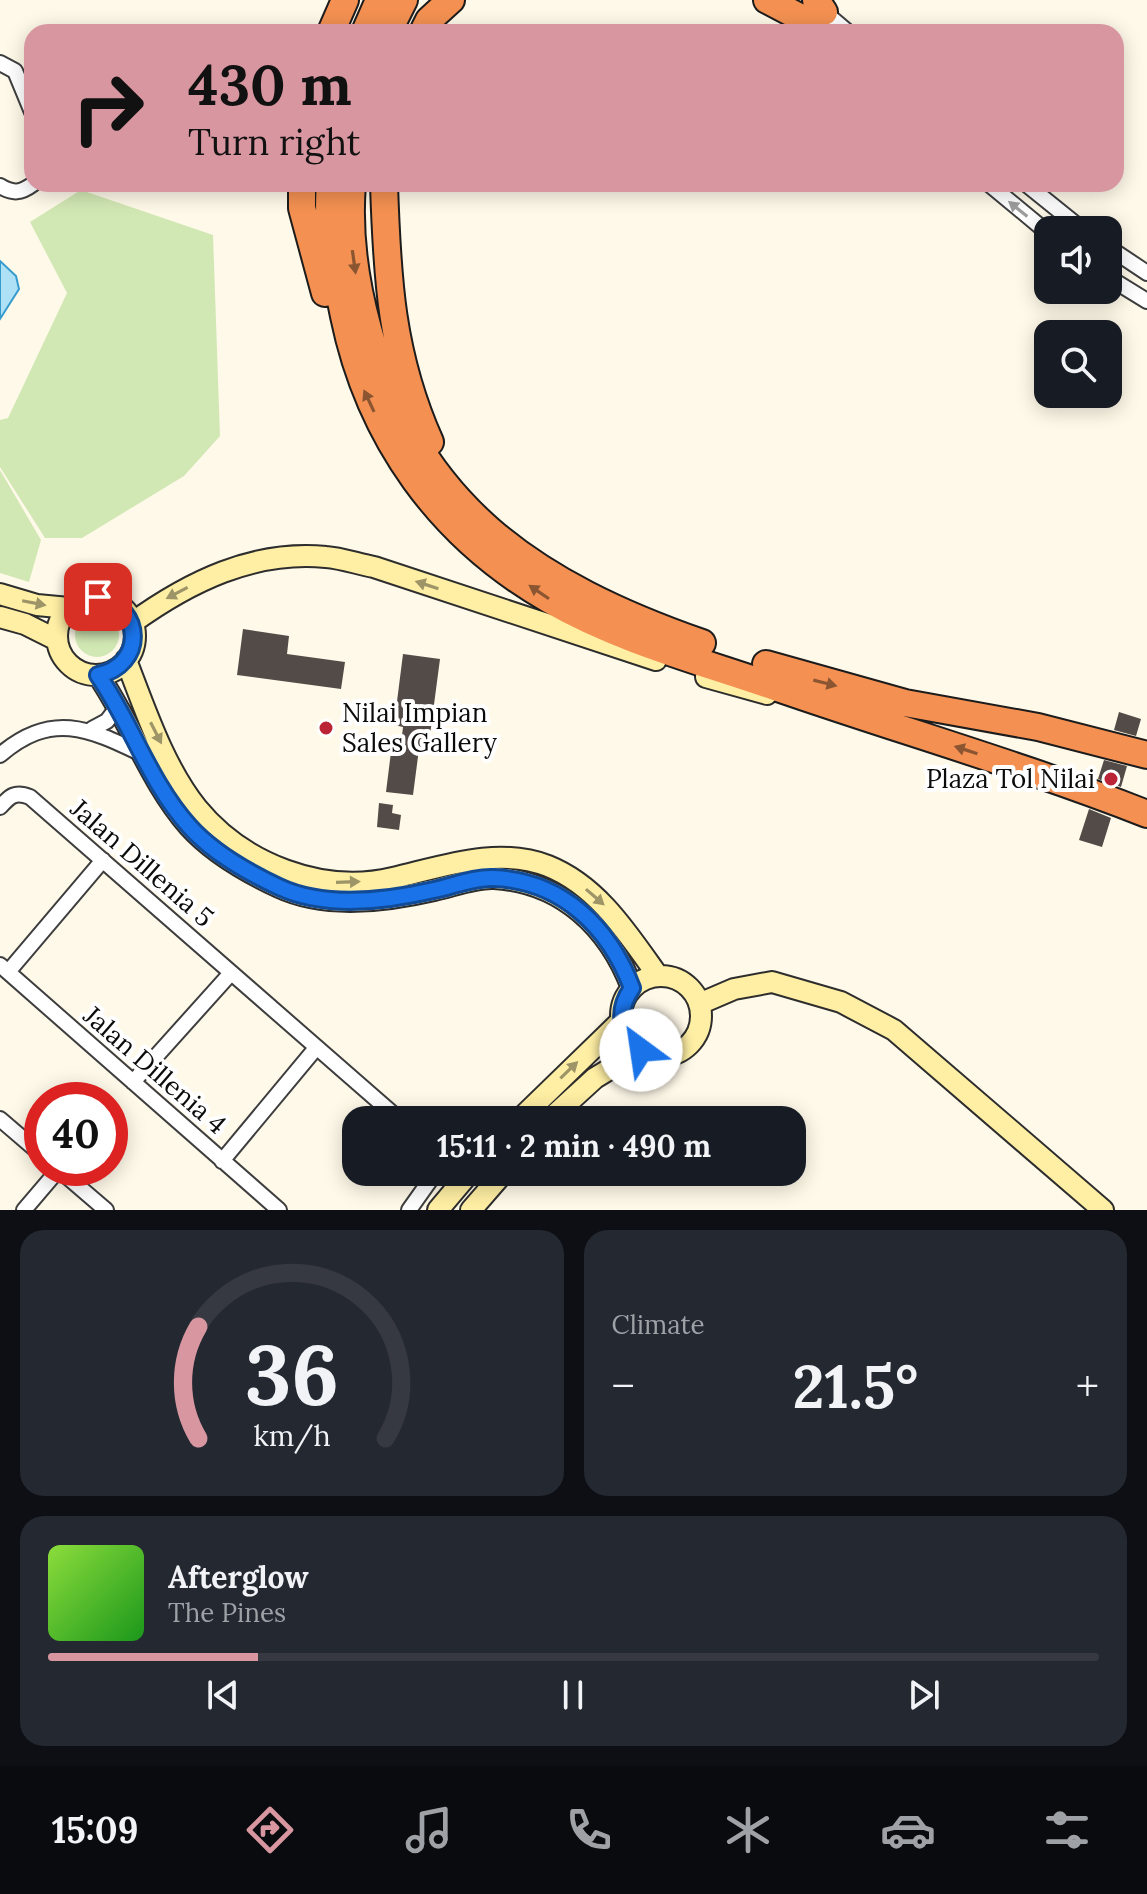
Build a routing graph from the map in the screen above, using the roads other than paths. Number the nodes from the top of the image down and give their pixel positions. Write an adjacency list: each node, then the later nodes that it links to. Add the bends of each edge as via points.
1 (345, 0): 8 (highway)
2 (379, 0): 9 (highway)
3 (404, 0): 10 (highway)
4 (451, 0): 11 (highway)
5 (767, 0): 7 (highway)
6 (783, 0): 7 (street)
7 (816, 13): 12 (street)
8 (334, 24)
9 (368, 24)
10 (392, 24)
11 (427, 24)
12 (835, 24)
13 (0, 63): 14 (street, via 15,71)
14 (24, 93)
15 (0, 186): 16 (street)
16 (24, 190)
17 (302, 192): 29 (highway, via 319,279)
18 (330, 192): 29 (highway, via 330,245)
19 (352, 192): 30 (highway, one-way to 30, via 351,238 375,354 411,439)
20 (384, 192): 30 (highway, via 398,354 429,441 453,477)
21 (999, 192): 24 (street, one-way to 21)
22 (1036, 192): 23 (street)
23 (1066, 216)
24 (1034, 221)
25 (1122, 256): 26 (street)
26 (1147, 273)
27 (1122, 286): 28 (street)
28 (1147, 301)
29 (352, 355): 38 (highway, one-way to 29, via 633,638 550,600 503,568 446,516 405,468 370,405)
30 (459, 502): 42 (highway, one-way to 42, via 548,575 609,608 677,634 803,677)
31 (0, 594): 32 (street, one-way to 32)
32 (69, 608): 34 (street, via 87,598 109,600); 35 (street, via 61,617)
33 (0, 617): 35 (street)
34 (132, 623): 36 (street, via 134,643); 38 (street, one-way to 34, via 739,689 374,567 326,557 242,564 186,588)
35 (57, 640): 37 (street, via 75,670)
36 (126, 660): 37 (street); 49 (street, one-way to 49, via 151,724 195,805 216,829 253,855 291,873 338,883 387,880 472,859 547,865 602,903)
37 (98, 675): 39 (street)
38 (822, 703): 45 (highway, one-way to 38)
39 (119, 705): 40 (street); 43 (street)
40 (92, 729): 41 (street, via 53,727 15,742); 43 (street)
41 (0, 755)
42 (1147, 755)
43 (146, 757): 50 (street, via 188,825 215,850 283,889 334,901 411,895 493,878 535,886 572,902 596,926 620,957)
44 (0, 807): 46 (street, Jalan Dillenia 5, via 15,794 30,797)
45 (1147, 814)
46 (103, 860): 47 (street); 48 (street, Jalan Dillenia 5)
47 (4, 968): 55 (street, Jalan Dillenia 4)
48 (231, 973): 53 (street, Jalan Dillenia 5); 55 (street)
49 (658, 976): 50 (street); 51 (street, via 684,982)
50 (632, 988): 52 (street)
51 (699, 1004): 54 (street, via 700,1027 686,1047 664,1056); 73 (street, via 734,989 772,982 841,1002 894,1030)
52 (621, 1021): 54 (street); 57 (street, one-way to 52)
53 (316, 1048): 56 (street, Jalan Dillenia 5); 61 (street)
54 (641, 1050): 58 (street, via 595,1078)
55 (133, 1082): 61 (street, Jalan Dillenia 4)
56 (384, 1106)
57 (533, 1106)
58 (564, 1106)
59 (0, 1119): 60 (street)
60 (24, 1140)
61 (222, 1161): 69 (street, Jalan Dillenia 4)
62 (44, 1186): 67 (street)
63 (78, 1186): 68 (street)
64 (426, 1186): 70 (street)
65 (458, 1186): 71 (street)
66 (492, 1186): 72 (street)
67 (24, 1210)
68 (106, 1210)
69 (279, 1210)
70 (409, 1210)
71 (438, 1210)
72 (471, 1210)
73 (1103, 1210)

